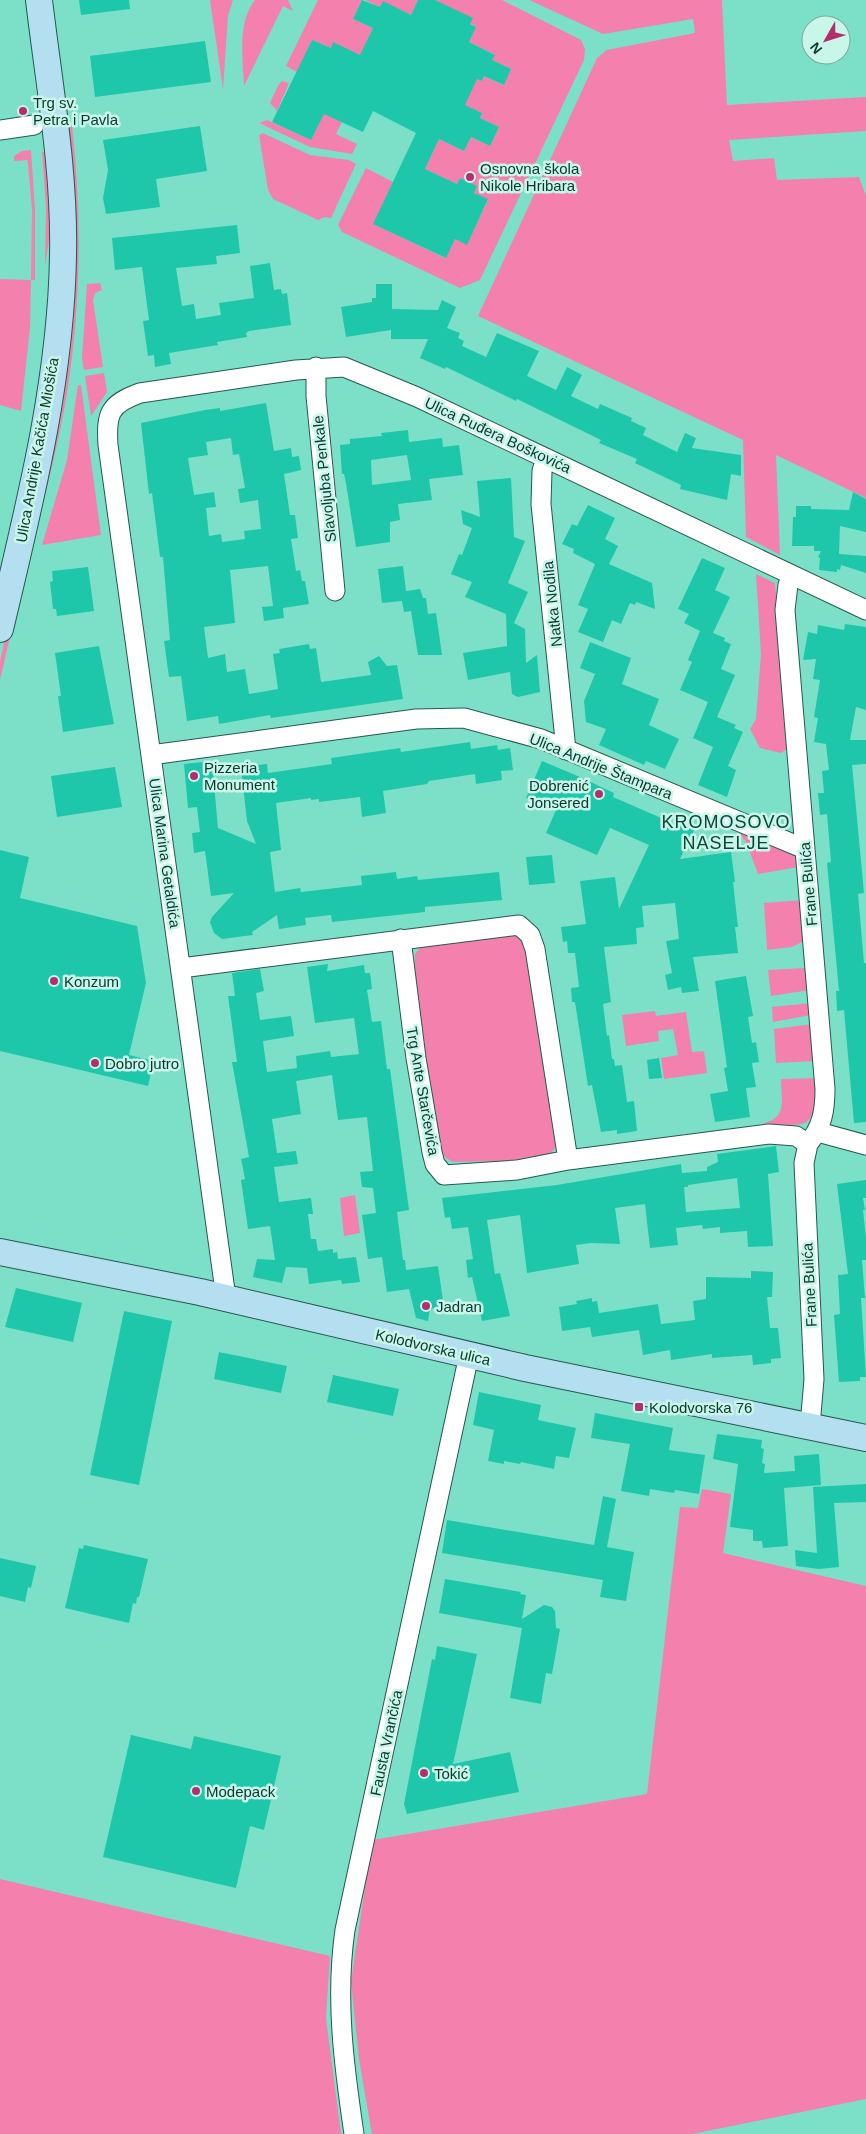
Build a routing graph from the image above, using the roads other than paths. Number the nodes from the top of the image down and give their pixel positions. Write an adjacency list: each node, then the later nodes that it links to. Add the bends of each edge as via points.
1 (40, 0): 10 (street, Ulica Andrije Kačića Miošića, via 56,137 63,257 51,389)
2 (34, 125): 3 (street)
3 (0, 130)
4 (316, 368): 5 (street, Ulica Ruđera Boškovića, via 140,393 124,398); 6 (street, Ulica Ruđera Boškovića, via 344,367 376,378); 8 (street, Slavoljuba Penkale)
5 (112, 409): 12 (street, Ulica Marina Getaldića, via 107,425 108,445)
6 (546, 458): 7 (street, Ulica Ruđera Boškovića); 11 (street, Natka Nodila, via 542,471 541,504)
7 (792, 575): 9 (street, Ulica Ruđera Boškovića); 13 (street, Frane Bulića, via 785,610)
8 (335, 591)
9 (866, 610)
10 (0, 629)
11 (566, 750): 12 (street, Ulica Andrije Štampara, via 541,739 464,718 416,719); 13 (street, Ulica Andrije Štampara)
12 (151, 755): 15 (street, Ulica Marina Getaldića)
13 (805, 849): 16 (street, Frane Bulića, via 825,1089 825,1107)
14 (401, 939): 15 (street); 18 (street, via 519,924 530,935 535,949); 18 (street, Trg Ante Starčevića, via 417,1067 432,1152 439,1171 444,1175 517,1170)
15 (181, 968): 20 (street, Ulica Marina Getaldića)
16 (813, 1138): 17 (street, Trg Ante Starčevića); 18 (street, Trg Ante Starčevića, via 769,1134); 22 (street, Frane Bulića, via 804,1172 814,1378)
17 (866, 1145)
18 (568, 1160)
19 (0, 1252): 20 (street, Kolodvorska ulica)
20 (226, 1298): 21 (street, Kolodvorska ulica)
21 (468, 1355): 22 (street, Kolodvorska ulica); 24 (street, Fausta Vrančića, via 343,1945 340,1983 342,2036)
22 (810, 1426): 23 (street, Kolodvorska ulica)
23 (866, 1438)
24 (354, 2134)

